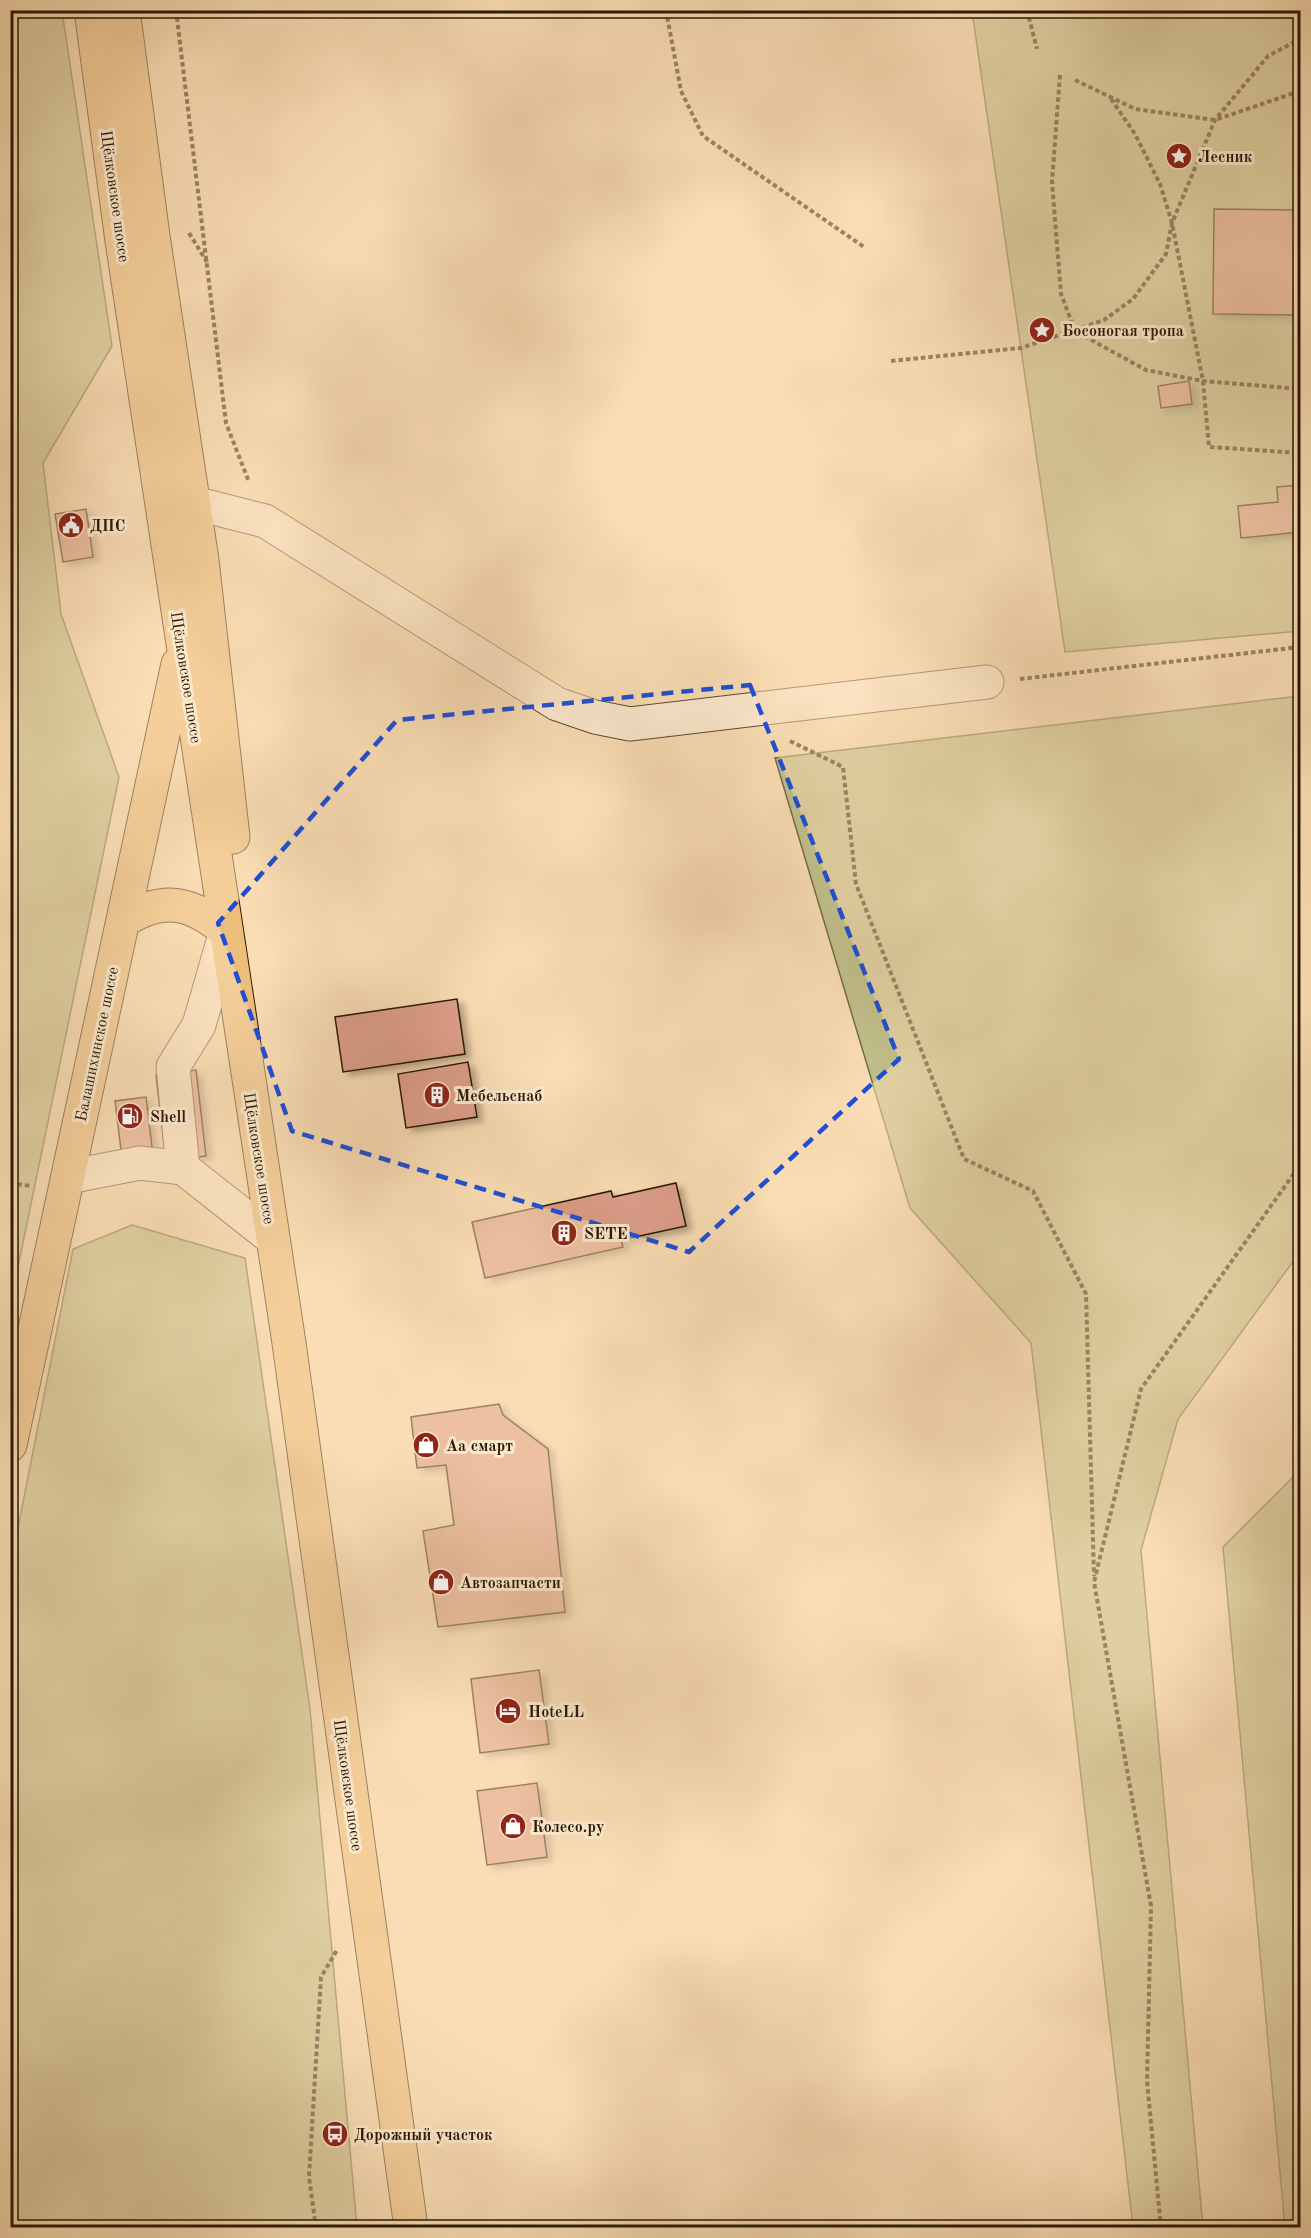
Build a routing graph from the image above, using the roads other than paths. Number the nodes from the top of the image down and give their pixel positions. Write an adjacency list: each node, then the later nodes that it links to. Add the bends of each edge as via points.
1 (92, 10): 5 (main road, Щёлковское шоссе)
2 (123, 10): 3 (main road, Щёлковское шоссе)
3 (194, 503): 4 (main road, Щёлковское шоссе); 6 (lane, via 265,521 557,704 595,717 630,724)
4 (202, 560): 5 (main road, Балашихинское шоссе); 12 (main road, Щёлковское шоссе)
5 (182, 644): 7 (main road, Балашихинское шоссе); 8 (main road, Щёлковское шоссе)
6 (987, 682)
7 (123, 921): 8 (main road, via 157,906 180,905 204,913); 10 (main road, Балашихинское шоссе)
8 (226, 931): 9 (lane, via 199,1025 173,1067); 11 (main road, Щёлковское шоссе)
9 (183, 1168): 10 (lane, via 140,1163); 11 (lane)
10 (68, 1177): 13 (main road, Балашихинское шоссе)
11 (273, 1239): 12 (main road, Щёлковское шоссе)
12 (288, 1343): 14 (main road, Щёлковское шоссе)
13 (10, 1445)
14 (411, 2228)

